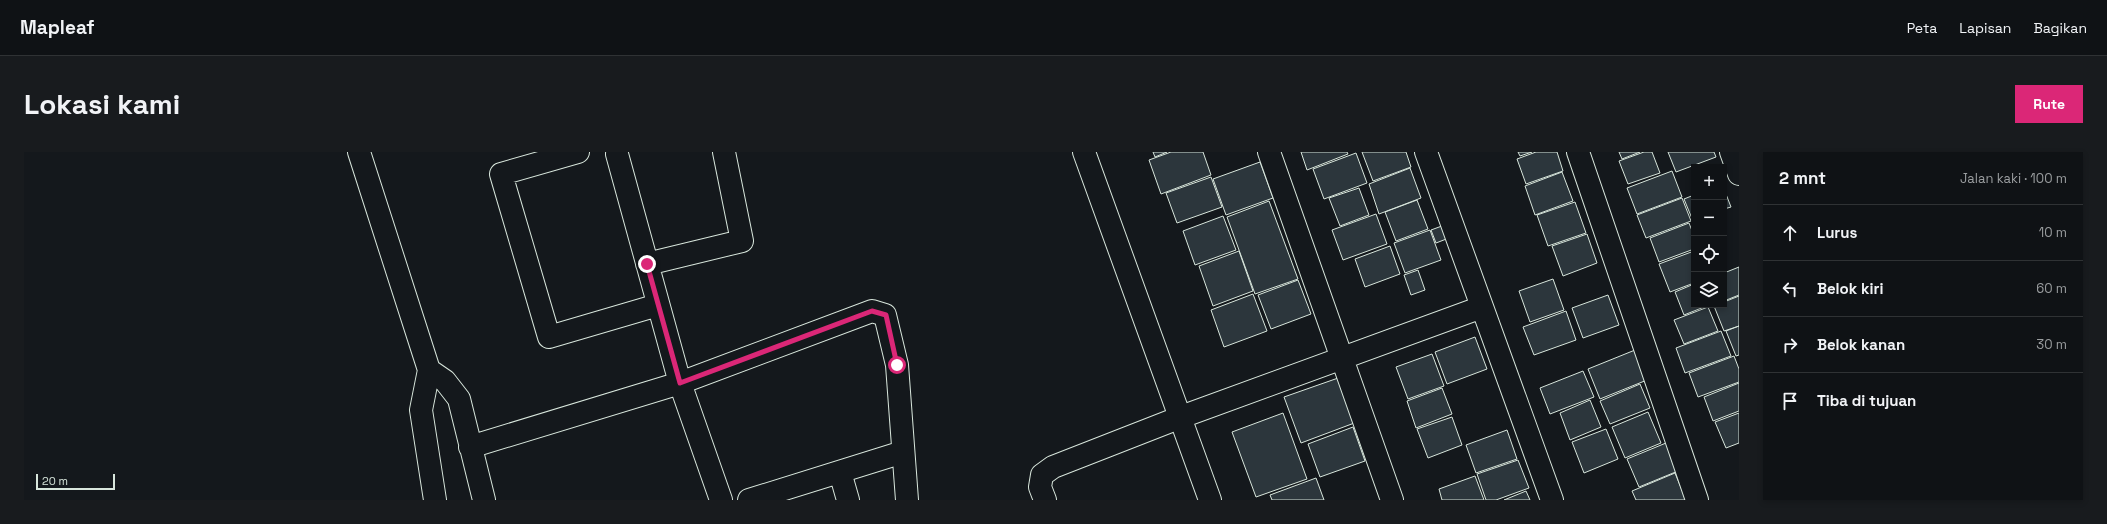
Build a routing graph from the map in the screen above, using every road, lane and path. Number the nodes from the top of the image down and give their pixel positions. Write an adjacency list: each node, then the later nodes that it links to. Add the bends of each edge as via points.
1 (359, 152): 15 (street)
2 (578, 152): 12 (street, via 501,174 549,337)
3 (724, 152): 11 (street, via 742,241)
4 (1084, 152): 17 (street)
5 (1269, 152): 14 (street)
6 (1426, 152): 13 (street)
7 (1578, 152): 31 (street)
8 (1731, 152): 10 (street)
9 (617, 153): 11 (street)
10 (1739, 174)
11 (647, 264): 12 (street)
12 (658, 305): 16 (street)
13 (1482, 306): 14 (street); 30 (street)
14 (1342, 356): 17 (street); 29 (street)
15 (429, 370): 18 (street, via 445,381 459,399); 21 (street, via 421,410)
16 (680, 383): 18 (street); 19 (street, via 872,311 886,315 897,365); 23 (street)
17 (1181, 417): 27 (street, via 1053,467 1042,475 1040,487); 28 (street)
18 (470, 447): 22 (street)
19 (903, 452): 20 (street); 26 (street)
20 (840, 472): 24 (street); 25 (street)
21 (435, 500)
22 (484, 500)
23 (721, 500)
24 (749, 500)
25 (848, 500)
26 (907, 500)
27 (1045, 500)
28 (1210, 500)
29 (1392, 500)
30 (1552, 500)
31 (1697, 500)

